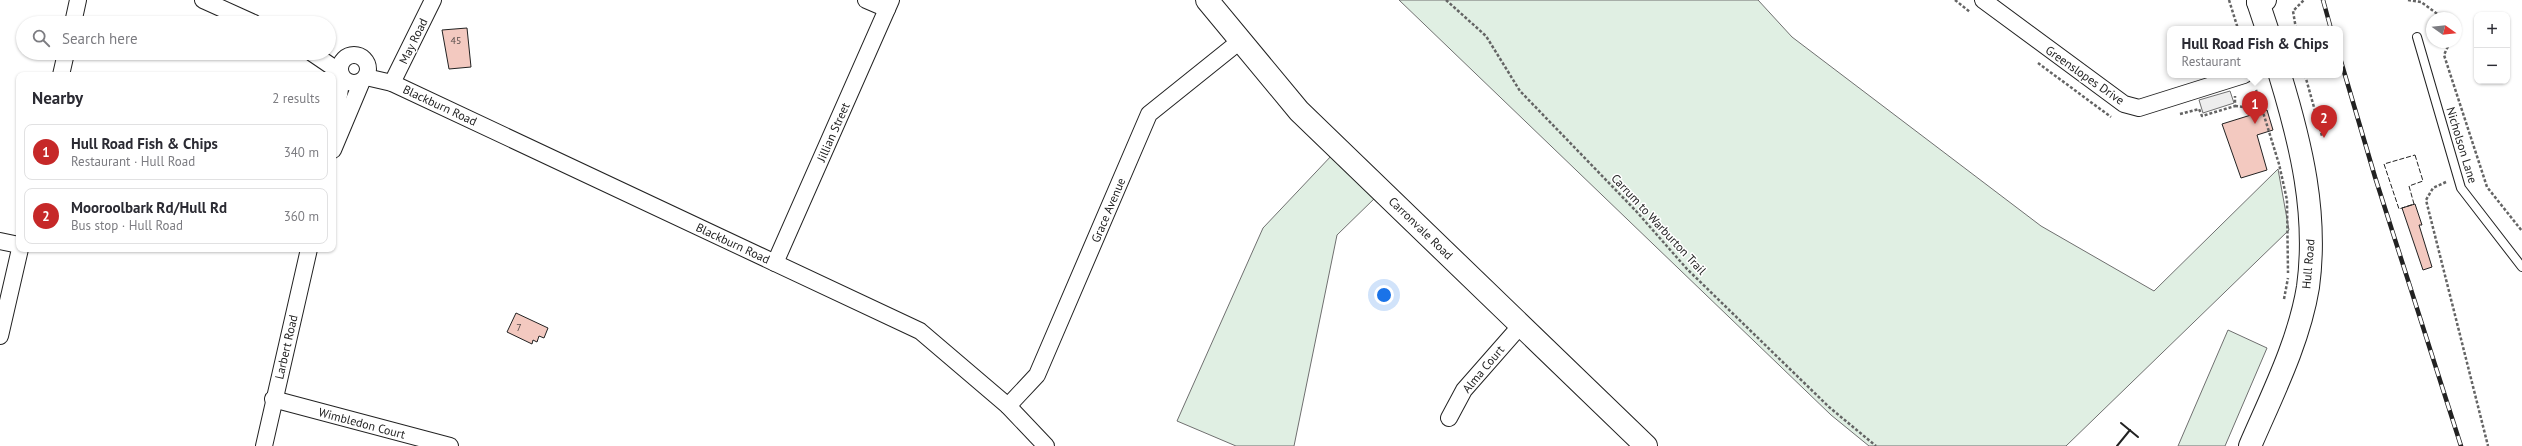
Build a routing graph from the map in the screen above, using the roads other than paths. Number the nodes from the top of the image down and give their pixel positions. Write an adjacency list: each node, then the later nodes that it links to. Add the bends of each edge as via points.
1 (78, 0): 9 (street)
2 (203, 0): 10 (street)
3 (433, 0): 23 (street, May Road)
4 (866, 0): 8 (street)
5 (1207, 0): 13 (street, Carronvale Road)
6 (1983, 0): 20 (street, Greenslopes Drive, via 2124,104 2139,108)
7 (2260, 1): 11 (street)
8 (889, 5): 30 (street, Jillian Street)
9 (75, 16)
10 (238, 16)
11 (2266, 26)
12 (2417, 37): 31 (lane, Nicholson Lane, via 2461,188)
13 (1240, 41): 32 (street, Carronvale Road, via 1299,111); 35 (street, Grace Avenue, via 1150,114 1037,374)
14 (64, 60): 19 (street)
15 (326, 60): 18 (street)
16 (336, 60): 18 (street)
17 (366, 61): 18 (street, via 356,55); 22 (street, via 368,66); 23 (street, Blackburn Road)
18 (343, 69): 22 (street, via 351,83); 24 (street)
19 (61, 72)
20 (2234, 78)
21 (2281, 78): 41 (street, Hull Road, via 2305,167 2311,215 2308,287 2295,336)
22 (364, 79): 23 (street, Blackburn Road); 25 (street)
23 (392, 83): 30 (street, Blackburn Road)
24 (336, 112)
25 (336, 143)
26 (0, 241): 27 (street)
27 (16, 244)
28 (19, 252): 33 (street)
29 (308, 252): 34 (street, Larbert Road)
30 (775, 263): 35 (street, Blackburn Road, via 920,332)
31 (2522, 267)
32 (1522, 324): 36 (street, Alma Court, via 1464,390); 40 (street, Carronvale Road)
33 (0, 336)
34 (273, 399): 37 (street, Larbert Road); 38 (street, Wimbledon Court)
35 (1008, 406): 39 (street, Blackburn Road)
36 (1449, 418)
37 (264, 446)
38 (450, 446)
39 (1046, 446)
40 (1646, 446)
41 (2250, 446)

